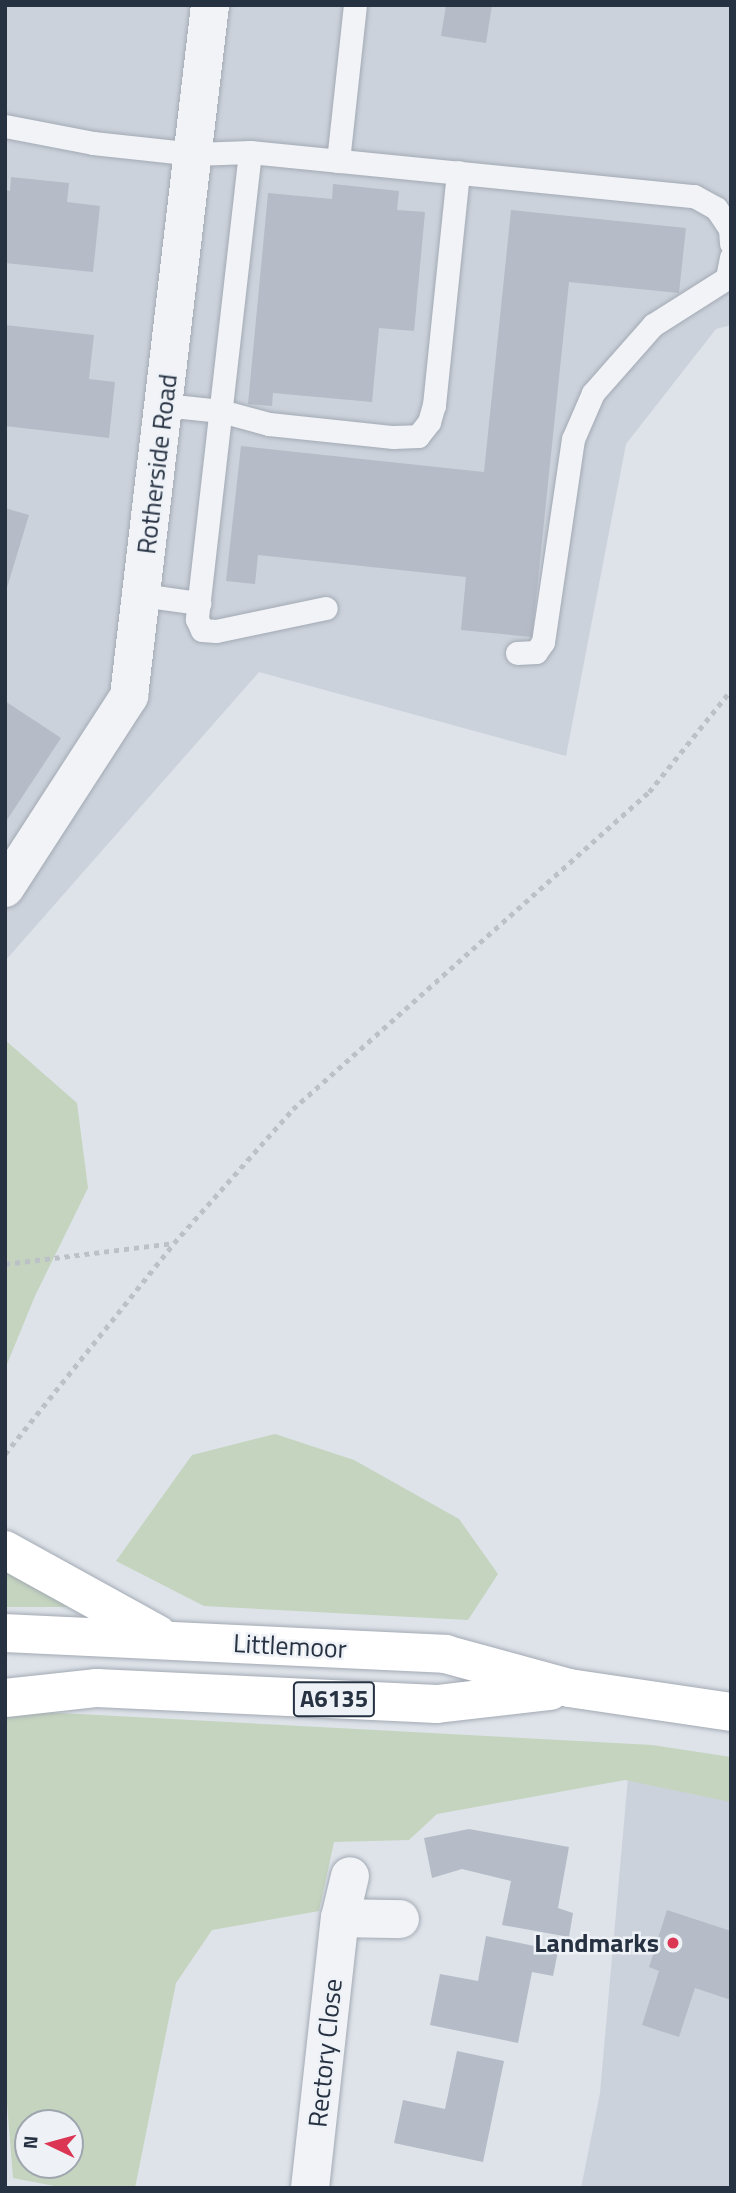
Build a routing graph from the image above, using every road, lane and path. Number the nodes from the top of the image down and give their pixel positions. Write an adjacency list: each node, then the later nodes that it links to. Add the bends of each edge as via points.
1 (210, 5): 5 (street, Rotherside Road)
2 (355, 5): 6 (lane)
3 (5, 126): 5 (lane, via 93,143)
4 (250, 152): 5 (lane); 6 (lane); 11 (lane)
5 (194, 154): 10 (street, Rotherside Road)
6 (338, 161): 7 (lane)
7 (458, 172): 8 (lane, via 694,196 716,208 730,229); 11 (lane, via 434,405 418,436 393,438 269,424)
8 (731, 243)
9 (731, 257): 15 (lane, via 727,278 653,325 593,393 573,439 543,642 536,652)
10 (164, 405): 11 (lane); 12 (street, Rotherside Road)
11 (220, 411): 13 (lane)
12 (141, 595): 13 (lane); 17 (street, Rotherside Road, via 129,696)
13 (199, 603): 14 (lane, via 197,619 202,631 254,625)
14 (327, 608)
15 (517, 653)
16 (731, 690): 18 (path, via 649,792 293,1109)
17 (5, 888)
18 (174, 1243): 19 (path, via 67,1260); 20 (path)
19 (5, 1264)
20 (5, 1454)
21 (5, 1550): 23 (main road)
22 (5, 1633): 23 (main road, Littlemoor / A6135)
23 (168, 1639): 26 (main road, Littlemoor / A6135, via 445,1654)
24 (5, 1672): 25 (main road, A6135)
25 (97, 1688): 26 (main road, Littlemoor / A6135, via 437,1704); 27 (main road, Littlemoor / A6135)
26 (569, 1688): 28 (main road, Littlemoor / A6135)
27 (5, 1698)
28 (731, 1712)
29 (350, 1876): 30 (street, Rectory Close)
30 (340, 1917): 31 (street); 32 (street, Rectory Close)
31 (400, 1919)
32 (310, 2188)

